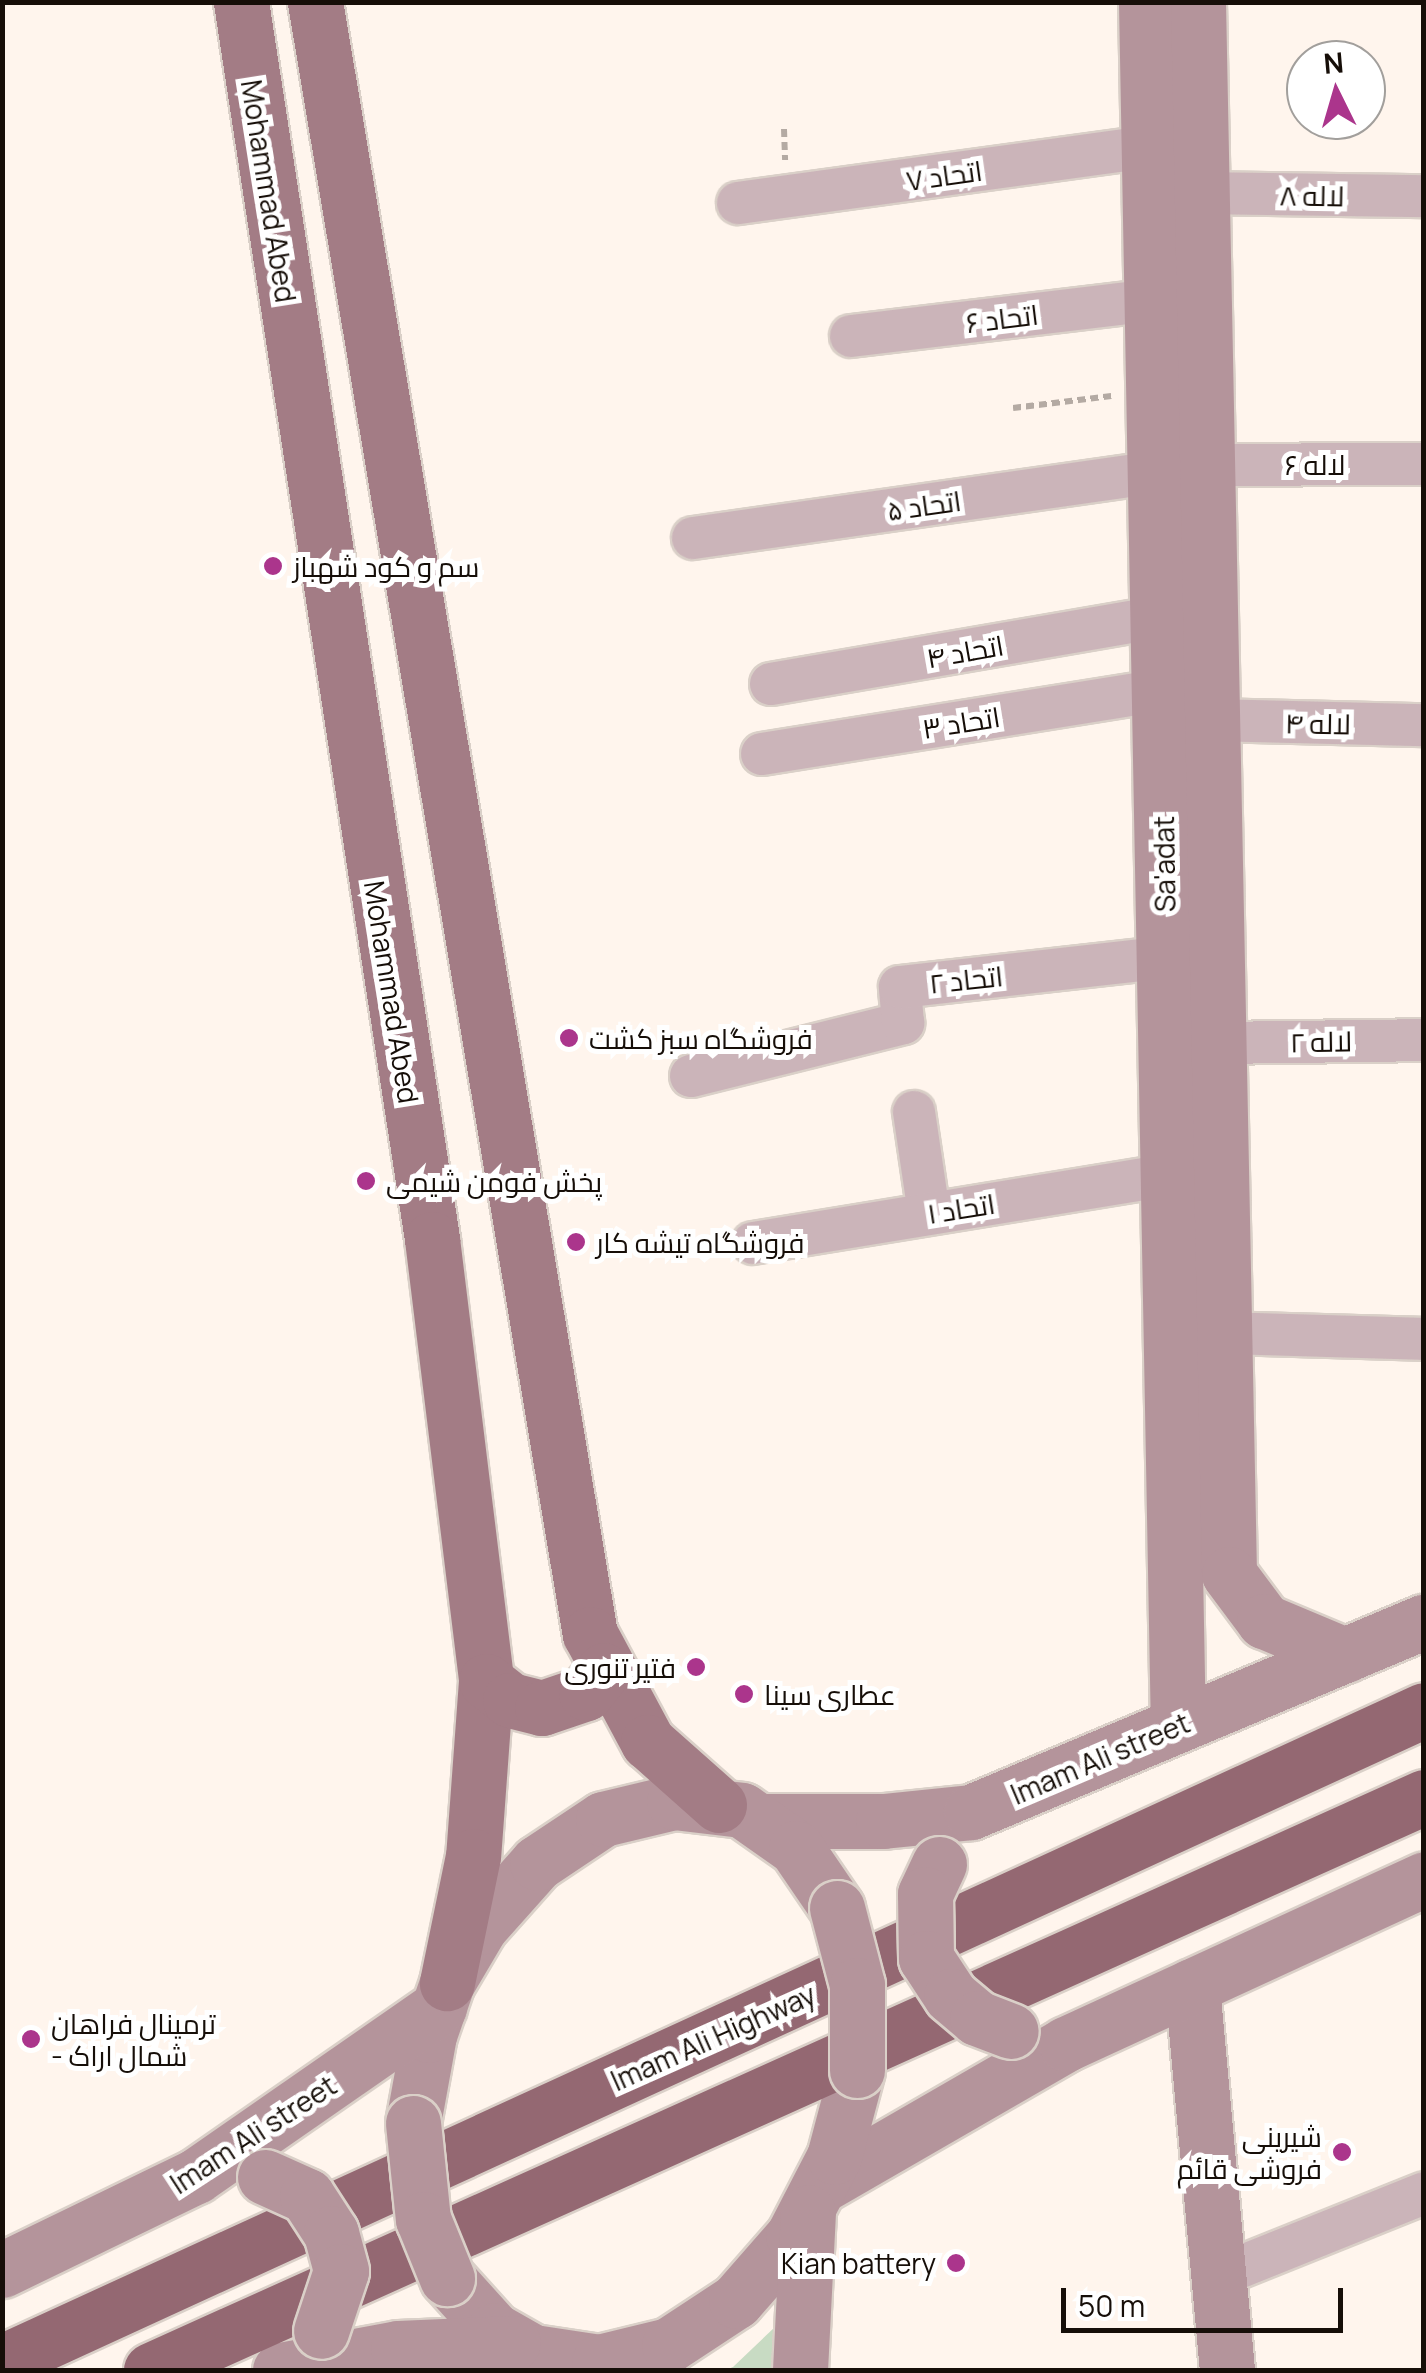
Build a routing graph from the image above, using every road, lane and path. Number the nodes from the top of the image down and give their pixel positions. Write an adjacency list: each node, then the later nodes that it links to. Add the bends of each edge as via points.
1 (315, 2): 35 (main road, via 576,1571)
2 (1146, 2): 5 (main road, Sa'adat)
3 (1198, 2): 6 (main road, Sa'adat)
4 (240, 16): 36 (main road, Mohammad Abed, via 432,1238)
5 (1149, 147): 8 (street, اتحاد ۷); 9 (main road, Sa'adat)
6 (1202, 193): 7 (street, لاله ۸); 14 (main road, Sa'adat)
7 (1424, 196)
8 (738, 203)
9 (1152, 300): 10 (street, اتحاد ۶); 11 (main road, Sa'adat)
10 (851, 336)
11 (1154, 391): 12 (path); 14 (main road, Sa'adat)
12 (1012, 408)
13 (1424, 464): 14 (street, لاله ۶)
14 (1181, 469): 15 (street, اتحاد ۵); 16 (main road, Sa'adat); 19 (main road, Sa'adat)
15 (693, 538)
16 (1159, 617): 17 (street, اتحاد ۴); 18 (main road, Sa'adat)
17 (772, 684)
18 (1160, 690): 21 (street, اتحاد ۳); 22 (main road, Sa'adat)
19 (1212, 720): 20 (street, لاله ۴); 24 (main road, Sa'adat)
20 (1424, 725)
21 (762, 754)
22 (1166, 957): 25 (street, اتحاد ۲, via 900,987 902,1023); 27 (main road, Sa'adat)
23 (1424, 1040): 24 (street, لاله ۲)
24 (1218, 1043): 30 (main road, Sa'adat)
25 (691, 1076)
26 (914, 1112): 28 (street)
27 (1170, 1175): 28 (street, اتحاد ۱); 32 (main road, Sa'adat)
28 (929, 1213): 29 (street, اتحاد ۱)
29 (753, 1242)
30 (1224, 1333): 31 (street); 32 (main road, Sa'adat)
31 (1424, 1338)
32 (1204, 1573): 34 (main road, via 1264,1621); 38 (main road, Sa'adat)
33 (1424, 1622): 34 (main road, Imam Ali street)
34 (1345, 1655): 38 (main road, Imam Ali street)
35 (604, 1670): 36 (main road, via 573,1701 542,1708 510,1700); 41 (main road, via 648,1742)
36 (486, 1681): 44 (main road, Mohammad Abed, via 472,1856)
37 (1424, 1710): 52 (highway, Imam Ali Highway)
38 (1178, 1725): 40 (main road, Imam Ali street)
39 (1424, 1797): 53 (highway)
40 (970, 1812): 41 (main road, Imam Ali street, via 883,1821); 45 (main road, bridge, via 926,1894 926,1958 950,1996 976,2018)
41 (739, 1813): 44 (main road, Imam Ali street, via 650,1804 580,1832 498,1904); 48 (main road, bridge, via 796,1848 837,1908 858,1984 856,2070)
42 (1424, 1879): 43 (main road)
43 (1192, 1986): 45 (main road); 50 (main road)
44 (443, 1995): 46 (main road, Imam Ali street); 51 (main road, bridge, via 413,2123 423,2219 447,2278 476,2315)
45 (1066, 2044): 48 (main road)
46 (196, 2176): 49 (main road, Imam Ali street); 54 (main road, bridge, via 265,2177 307,2196 331,2232 341,2271 321,2331)
47 (1424, 2193): 50 (street)
48 (815, 2198): 51 (main road, via 746,2291 669,2344 599,2362); 55 (main road)
49 (2, 2270)
50 (1218, 2276): 56 (main road)
51 (532, 2355): 54 (main road, via 398,2348)
52 (2, 2362)
53 (151, 2370)
54 (282, 2370)
55 (800, 2370)
56 (1227, 2370)

